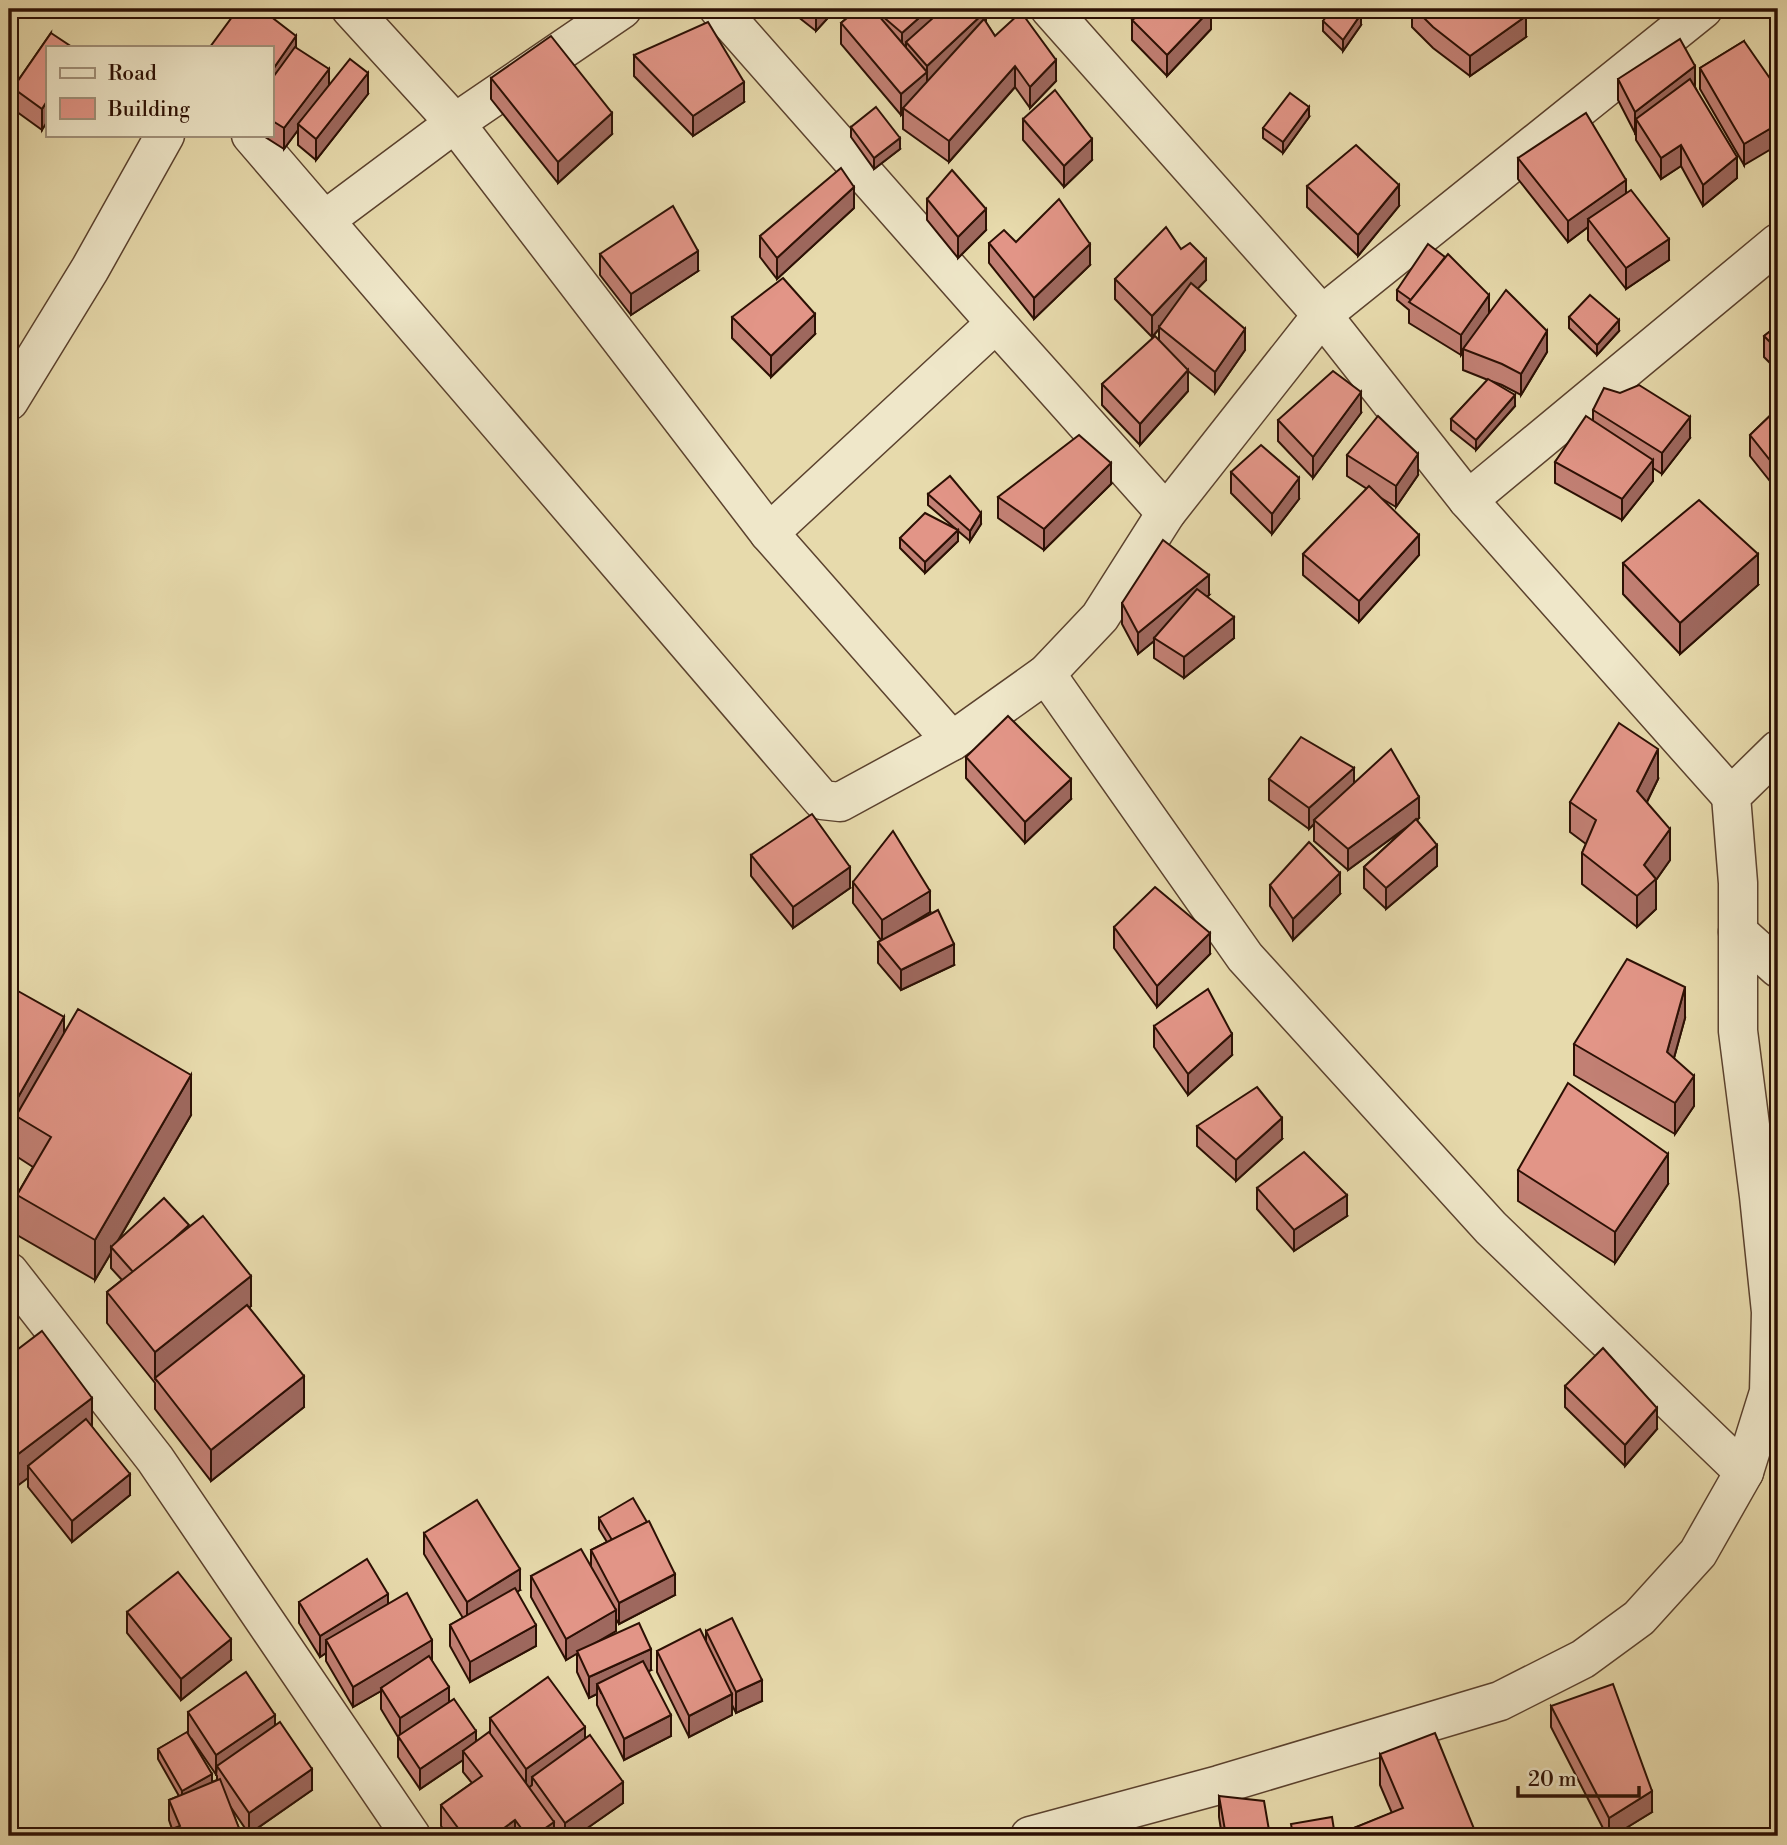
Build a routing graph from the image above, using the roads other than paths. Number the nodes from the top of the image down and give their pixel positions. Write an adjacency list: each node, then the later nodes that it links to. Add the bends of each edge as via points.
1 (351, 9): 6 (street)
2 (622, 9): 6 (street)
3 (719, 9): 12 (street)
4 (1050, 9): 11 (street)
5 (1703, 9): 11 (street)
6 (455, 124): 9 (street); 16 (street)
7 (164, 136): 13 (street)
8 (252, 136): 9 (street)
9 (325, 220): 18 (street, via 822,800 839,802)
10 (1778, 243): 14 (street)
11 (1322, 315): 14 (street); 15 (street)
12 (996, 323): 15 (street); 16 (street)
13 (9, 401)
14 (1468, 500): 20 (street)
15 (1166, 513): 17 (street, via 1100,617)
16 (769, 533): 18 (street)
17 (1046, 674): 18 (street); 24 (street, via 1245,957 1490,1228)
18 (952, 741)
19 (1778, 750): 20 (street)
20 (1731, 796): 21 (street)
21 (1738, 932): 22 (street); 24 (street, via 1738,1031 1770,1312 1769,1392)
22 (1778, 968)
23 (9, 1272): 25 (street, via 155,1459)
24 (1744, 1472): 26 (street, via 1698,1553 1639,1618 1583,1659 1500,1701 1219,1786)
25 (411, 1836)
26 (1030, 1836)

